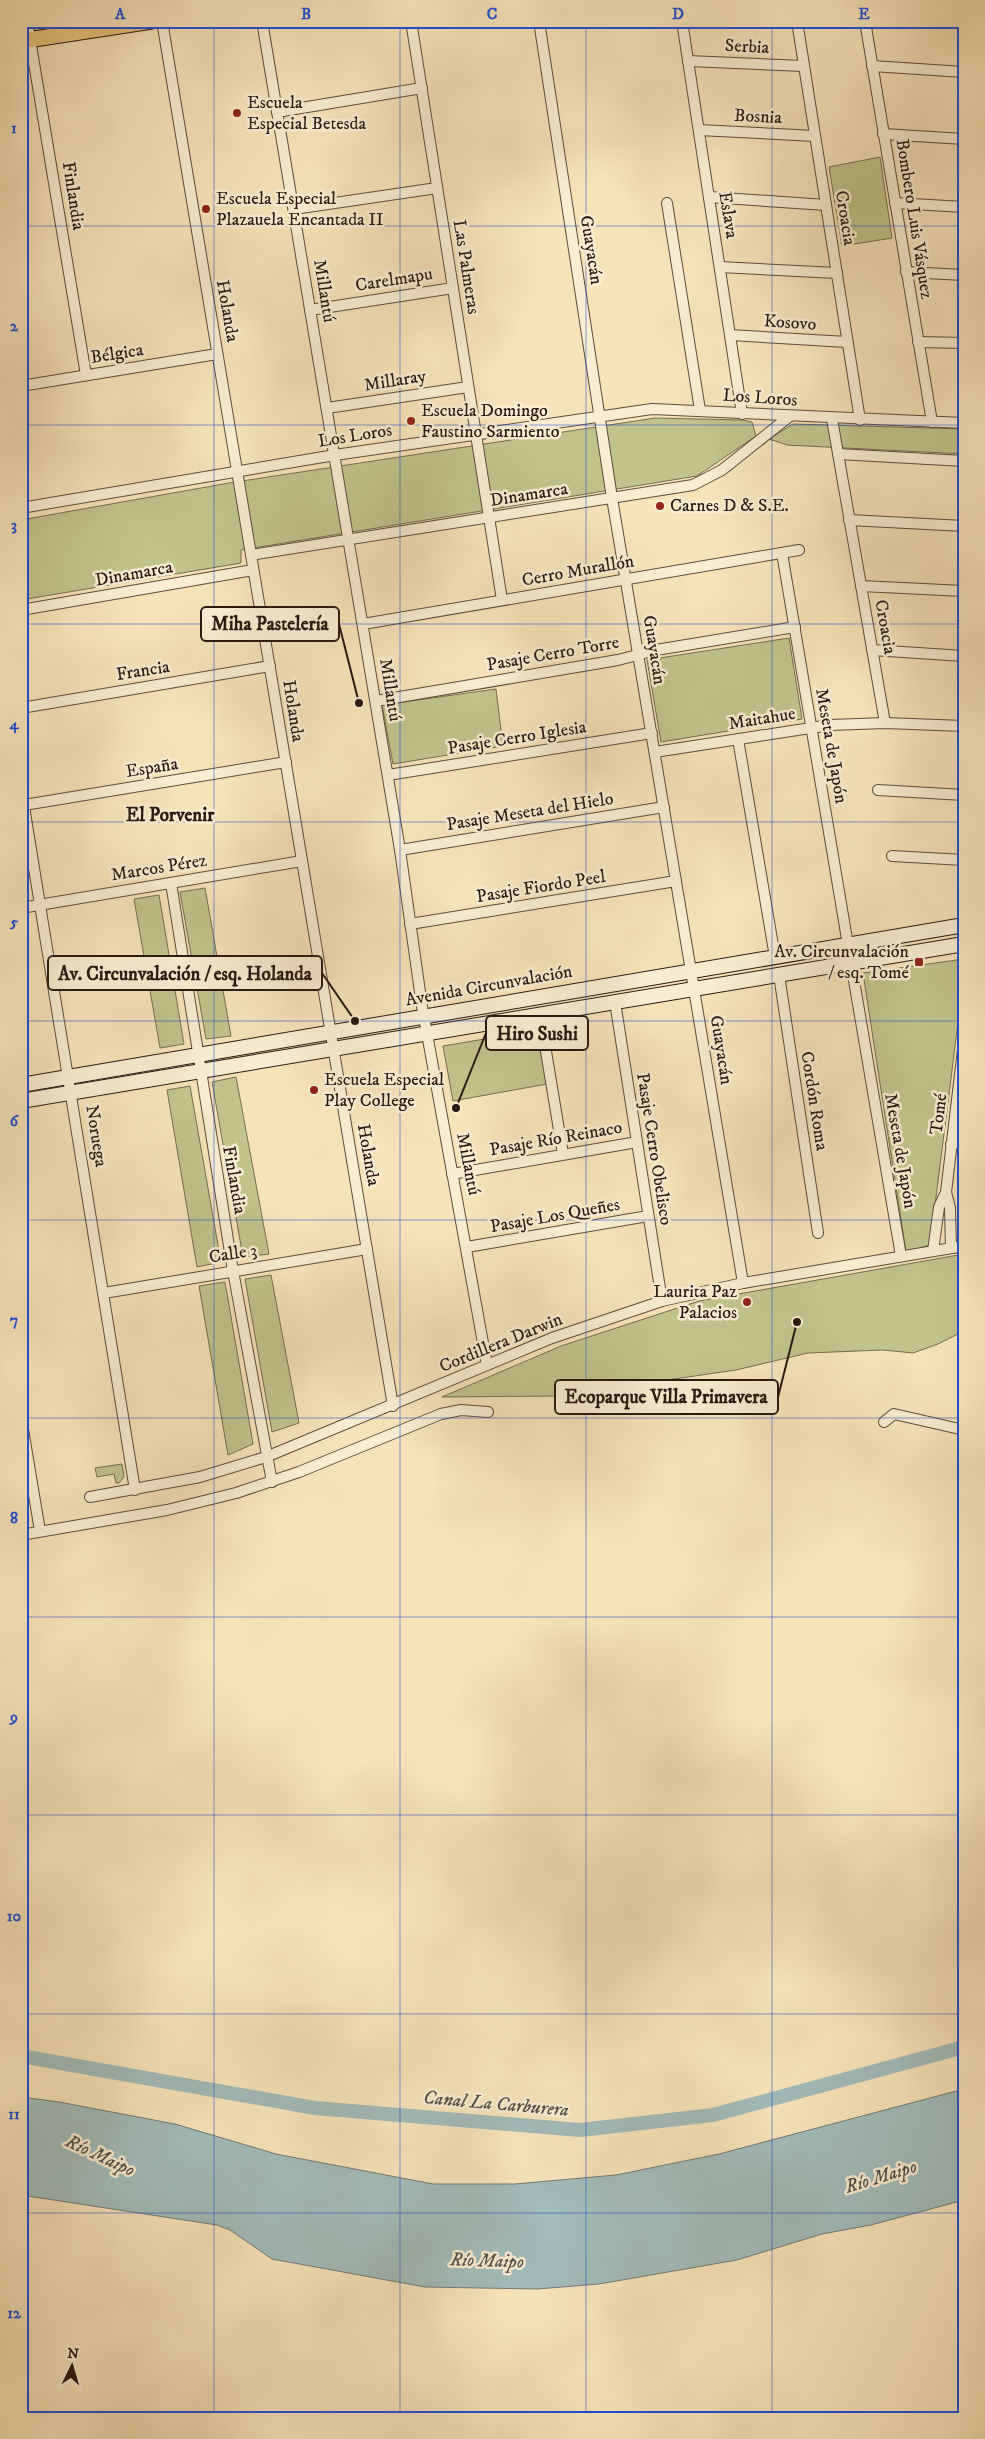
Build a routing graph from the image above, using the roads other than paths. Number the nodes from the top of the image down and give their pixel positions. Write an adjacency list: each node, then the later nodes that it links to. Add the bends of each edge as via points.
1 (27, 21): 10 (street, Finlandia)
2 (152, 21): 10 (main road)
3 (162, 21): 38 (street, Holanda)
4 (262, 21): 16 (street, Millantú)
5 (411, 21): 15 (street, Las Palmeras)
6 (539, 21): 45 (street, Guayacán)
7 (682, 21): 11 (street, Eslava)
8 (798, 21): 12 (street, Croacia)
9 (865, 21): 13 (street, Bombero Luis Vásquez)
10 (26, 40): 39 (street, Finlandia)
11 (688, 61): 12 (street, Serbia); 17 (street, Eslava)
12 (804, 66): 19 (street, Croacia)
13 (872, 66): 14 (street); 18 (street, Bombero Luis Vásquez)
14 (964, 72)
15 (422, 88): 16 (street); 21 (street, Las Palmeras)
16 (277, 112): 27 (street, Millantú)
17 (699, 130): 19 (street, Bosnia); 22 (street, Eslava)
18 (883, 134): 20 (street); 24 (street, Bombero Luis Vásquez)
19 (815, 136): 25 (street, Croacia)
20 (964, 139)
21 (437, 188): 27 (street); 32 (street, Las Palmeras)
22 (709, 197): 25 (street); 28 (street, Eslava)
23 (668, 203): 43 (street)
24 (895, 203): 26 (street); 29 (street, Bombero Luis Vásquez)
25 (826, 205): 30 (street, Croacia)
26 (964, 207)
27 (294, 209): 33 (street, Millantú)
28 (720, 267): 30 (street); 34 (street, Eslava)
29 (906, 272): 31 (street); 36 (street, Bombero Luis Vásquez)
30 (837, 273): 35 (street, Croacia)
31 (964, 275)
32 (453, 288): 33 (street, Carelmapu); 41 (street, Las Palmeras)
33 (310, 310): 42 (street, Millantú)
34 (730, 335): 35 (street, Kosovo); 44 (street, Eslava)
35 (848, 342): 48 (street, Croacia)
36 (918, 342): 37 (street); 49 (street, Bombero Luis Vásquez)
37 (964, 343)
38 (217, 354): 39 (street, Bélgica); 55 (street, Holanda)
39 (86, 375): 40 (street, Bélgica)
40 (21, 386)
41 (468, 386): 42 (street, Millaray); 51 (street, Las Palmeras)
42 (327, 408): 53 (street, Millantú)
43 (700, 410): 44 (street, Los Loros); 45 (street, Los Loros, via 652,409)
44 (742, 414): 46 (street, Los Loros)
45 (600, 416): 51 (street, Los Loros); 56 (street, Guayacán)
46 (790, 416): 47 (street, Los Loros); 56 (street, Dinamarca, via 722,470 701,482)
47 (832, 419): 48 (street, Los Loros); 52 (street, Croacia)
48 (860, 420): 49 (street, Los Loros)
49 (932, 422): 50 (street, Los Loros)
50 (964, 423)
51 (475, 434): 53 (street, Los Loros); 58 (street, Las Palmeras)
52 (838, 454): 54 (street); 59 (street, Croacia)
53 (334, 455): 55 (street, Los Loros); 61 (street, Millantú)
54 (964, 461)
55 (237, 472): 57 (street, Los Loros); 64 (street, Holanda)
56 (612, 498): 58 (street, Dinamarca); 66 (street, Guayacán)
57 (21, 508)
58 (488, 518): 61 (street, Dinamarca); 69 (street, Las Palmeras)
59 (849, 520): 60 (street); 67 (street, Croacia)
60 (964, 526)
61 (349, 539): 64 (street, Dinamarca); 71 (street, Millantú)
62 (799, 550): 63 (street, Cerro Murallón)
63 (782, 553): 66 (street, Cerro Murallón); 72 (street, Meseta de Japón)
64 (251, 555): 65 (street, Holanda)
65 (253, 570): 70 (street, Dinamarca); 76 (street, Holanda)
66 (626, 579): 69 (street, Cerro Murallón); 74 (street, Guayacán)
67 (861, 586): 68 (street); 73 (street, Croacia)
68 (964, 591)
69 (502, 600): 71 (street, Cerro Murallón)
70 (21, 610)
71 (363, 624): 77 (street, Millantú)
72 (795, 627): 74 (street, Pasaje Cerro Torre); 81 (street, Meseta de Japón)
73 (872, 650): 75 (street); 79 (street, Croacia)
74 (638, 655): 77 (street, Pasaje Cerro Torre); 82 (street, Guayacán)
75 (964, 656)
76 (270, 666): 78 (street, Francia); 85 (street, Holanda)
77 (376, 701): 86 (street, Millantú)
78 (21, 708)
79 (885, 723): 80 (street, Maitahue); 81 (street, Maitahue)
80 (964, 726)
81 (812, 727): 83 (street, Maitahue); 103 (street, Meseta de Japón)
82 (652, 733): 84 (street, Guayacán); 86 (street, Pasaje Cerro Iglesia)
83 (738, 739): 84 (street, Maitahue); 104 (street)
84 (655, 752): 91 (street, Guayacán)
85 (286, 762): 90 (street, España); 95 (street, Holanda)
86 (388, 775): 92 (street, Millantú)
87 (21, 788): 90 (street, Noruega)
88 (878, 790): 89 (street)
89 (964, 795)
90 (24, 805): 98 (street, Noruega)
91 (664, 807): 92 (street, Pasaje Meseta del Hielo); 96 (street, Guayacán)
92 (400, 850): 100 (street, Millantú)
93 (892, 856): 94 (street)
94 (964, 860)
95 (302, 861): 97 (street, Marcos Pérez); 112 (street, Holanda)
96 (676, 881): 100 (street, Pasaje Fiordo Peel); 106 (street, Guayacán)
97 (171, 883): 98 (street, Marcos Pérez); 116 (street, Finlandia)
98 (41, 905): 99 (street, Marcos Pérez); 118 (street, Noruega)
99 (21, 908)
100 (410, 924): 111 (street, Millantú)
101 (964, 925): 103 (street, Avenida Circunvalación)
102 (964, 944): 105 (street, Avenida Circunvalación)
103 (848, 945): 104 (street, Avenida Circunvalación)
104 (775, 957): 106 (street, Avenida Circunvalación)
105 (851, 963): 107 (street, Avenida Circunvalación); 135 (street, Meseta de Japón)
106 (691, 971): 108 (street, Guayacán); 111 (street, Avenida Circunvalación)
107 (779, 975): 108 (street, Avenida Circunvalación); 129 (street, Cordón Roma)
108 (695, 989): 109 (street, Avenida Circunvalación); 137 (street, Guayacán)
109 (614, 1002): 110 (street, Avenida Circunvalación); 122 (street, Pasaje Cerro Obelisco)
110 (540, 1015): 113 (street, Avenida Circunvalación); 125 (street)
111 (424, 1016): 112 (street, Avenida Circunvalación); 113 (street, Millantú)
112 (331, 1032): 115 (street, Holanda); 116 (street, Avenida Circunvalación)
113 (428, 1034): 115 (street, Avenida Circunvalación); 126 (street, Millantú)
114 (964, 1040): 124 (street, Tomé)
115 (333, 1049): 117 (street, Avenida Circunvalación); 133 (street, Holanda)
116 (197, 1055): 117 (street, Finlandia); 118 (street, Avenida Circunvalación)
117 (200, 1072): 120 (street, Avenida Circunvalación); 136 (street, Finlandia)
118 (69, 1076): 119 (street, Avenida Circunvalación); 120 (street, Noruega)
119 (21, 1085)
120 (72, 1093): 121 (street, Avenida Circunvalación); 138 (street, Noruega)
121 (21, 1101)
122 (637, 1142): 125 (street, Pasaje Río Reinaco); 128 (street, Pasaje Cerro Obelisco)
123 (964, 1142): 124 (street)
124 (951, 1144): 127 (street, Tomé)
125 (563, 1154): 126 (street, Pasaje Río Reinaco)
126 (452, 1174): 131 (street, Millantú)
127 (946, 1192): 132 (street, Tomé, via 950,1208); 134 (street, Tomé, via 939,1207)
128 (648, 1216): 131 (street, Pasaje Los Queñes); 139 (street, Pasaje Cerro Obelisco)
129 (818, 1233)
130 (964, 1246): 132 (street, Cordillera Darwin)
131 (467, 1247): 140 (street, Millantú)
132 (951, 1248): 134 (street, Cordillera Darwin)
133 (367, 1249): 136 (street, Calle 3); 141 (street, Holanda)
134 (933, 1251): 135 (street, Cordillera Darwin)
135 (901, 1256): 137 (street, Cordillera Darwin)
136 (233, 1270): 138 (street, Calle 3); 146 (street, Finlandia)
137 (743, 1283): 139 (street, Cordillera Darwin)
138 (104, 1293): 148 (street, Noruega)
139 (662, 1301): 140 (street, Cordillera Darwin, via 586,1325)
140 (487, 1365): 141 (street, Cordillera Darwin)
141 (393, 1406): 146 (street, Cordillera Darwin)
142 (488, 1412): 147 (street, via 461,1410 442,1414)
143 (21, 1419): 150 (street)
144 (884, 1422): 145 (street, via 894,1414)
145 (964, 1430)
146 (266, 1457): 147 (street, Finlandia); 148 (street, Cordillera Darwin, via 200,1477)
147 (272, 1482): 150 (street, via 175,1508)
148 (135, 1490): 149 (street, Cordillera Darwin)
149 (90, 1497)
150 (40, 1532): 151 (street)
151 (21, 1535)

